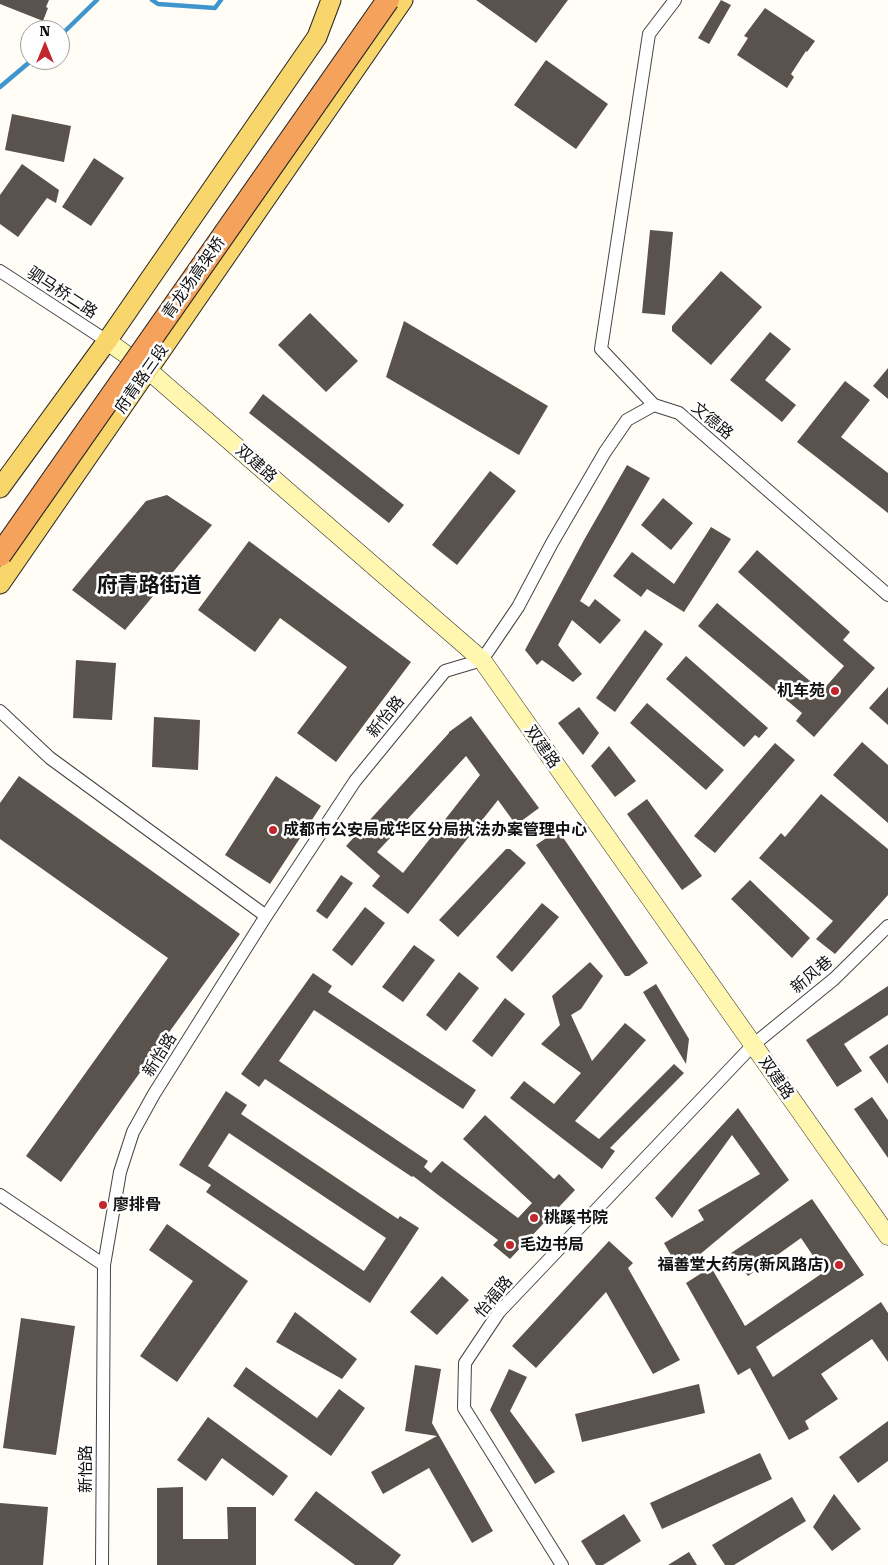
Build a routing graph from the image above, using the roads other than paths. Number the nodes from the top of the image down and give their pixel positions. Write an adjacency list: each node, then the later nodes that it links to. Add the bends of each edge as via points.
1 (331, 0): 7 (main road)
2 (343, 0): 7 (main road)
3 (370, 0): 13 (highway, 青龙场高架桥)
4 (388, 0): 14 (highway, 青龙场高架桥, bridge)
5 (403, 0): 10 (main road, 府青路三段)
6 (674, 0): 11 (street, via 649,34 601,349)
7 (317, 38): 9 (main road)
8 (0, 271): 9 (street, 驷马桥二路)
9 (107, 341): 10 (street, 双建路); 12 (main road)
10 (148, 370): 15 (main road, 府青路三段); 17 (street, 双建路)
11 (654, 405): 16 (street, 文德路, via 679,413); 17 (street, via 627,420 604,452 518,607)
12 (0, 488)
13 (0, 532)
14 (0, 555)
15 (0, 584)
16 (888, 596)
17 (482, 660): 19 (street, 新怡路, via 445,671 354,781); 21 (street, 双建路)
18 (0, 711): 19 (street, via 50,758)
19 (266, 916): 24 (street, 新怡路, via 133,1132 120,1172)
20 (888, 926): 21 (street, 新风巷, via 834,979)
21 (753, 1045): 23 (street, 双建路); 26 (street, 怡福路, via 499,1312 465,1363 464,1408)
22 (0, 1195): 24 (street)
23 (888, 1236)
24 (104, 1265): 25 (street, 新怡路)
25 (102, 1565)
26 (562, 1565)

